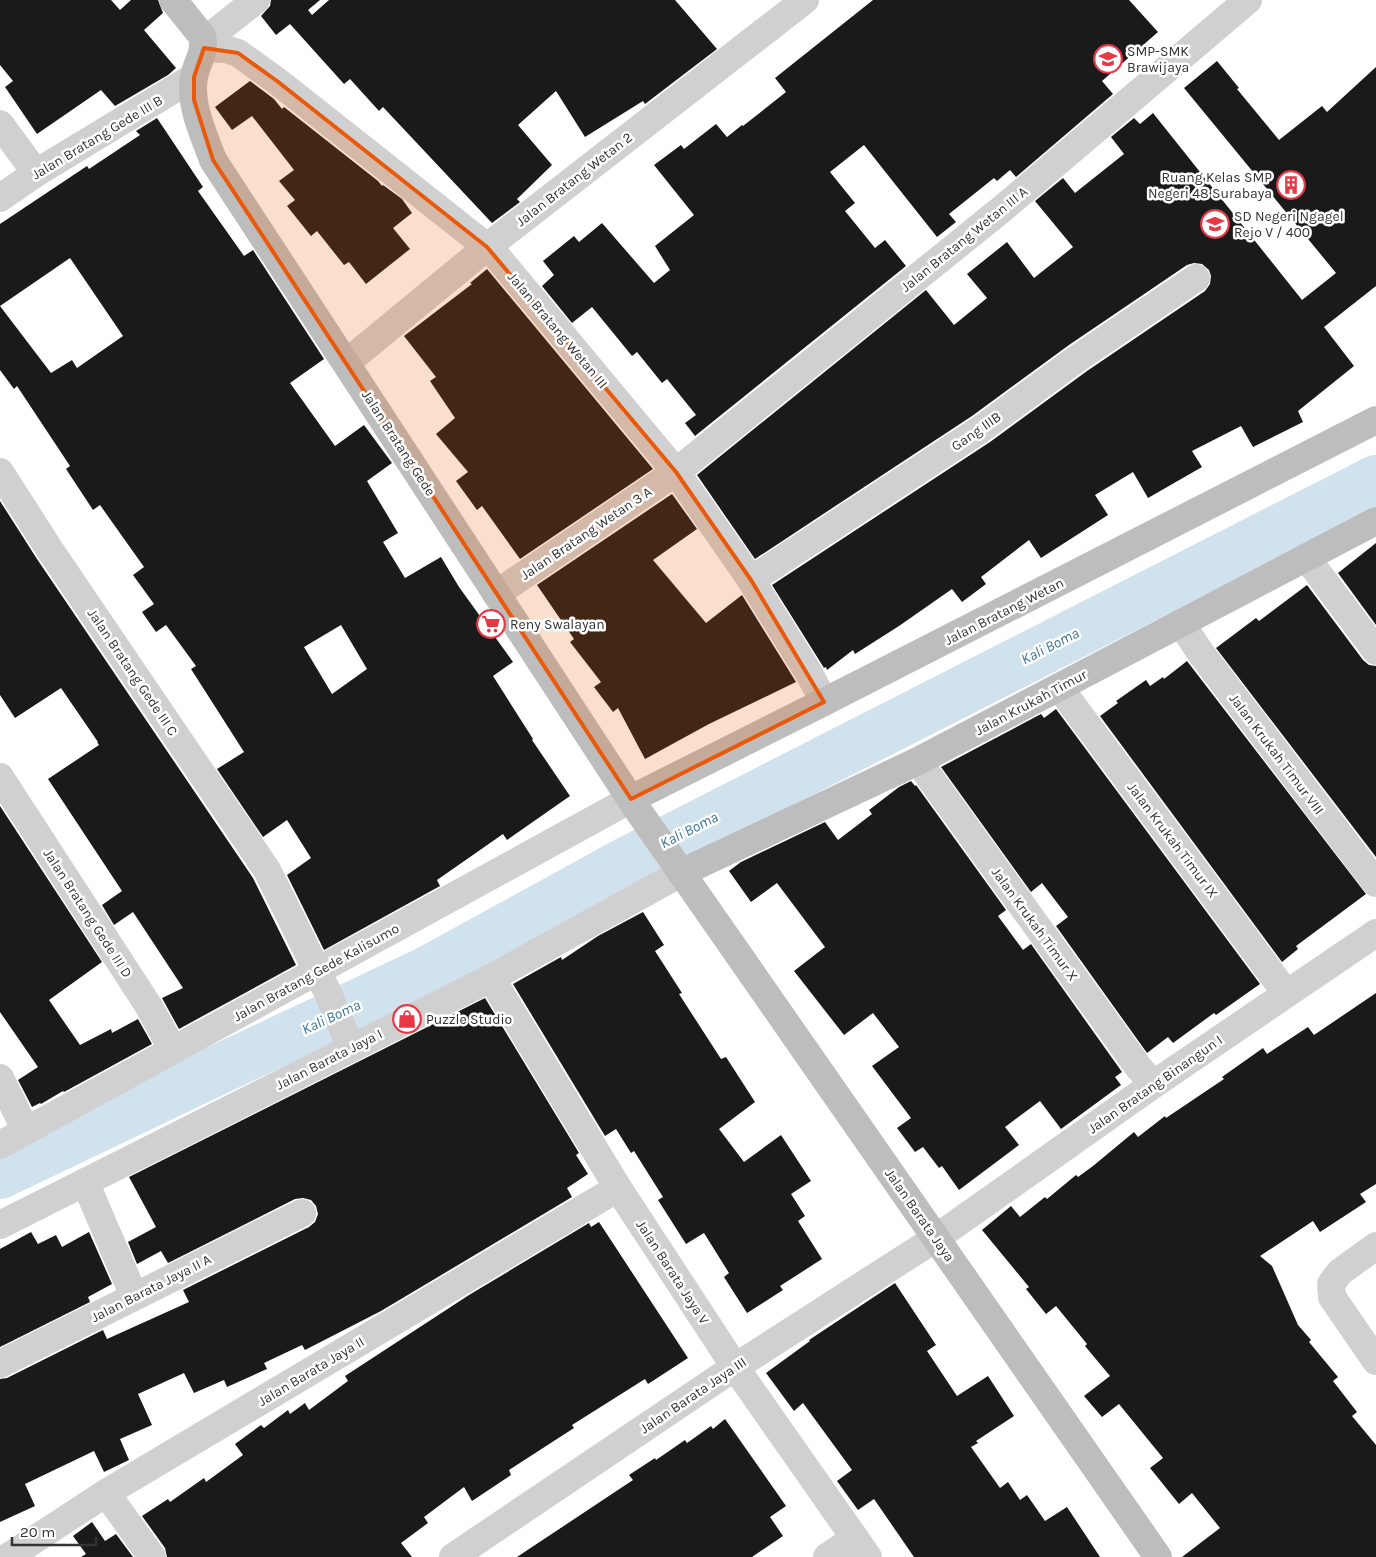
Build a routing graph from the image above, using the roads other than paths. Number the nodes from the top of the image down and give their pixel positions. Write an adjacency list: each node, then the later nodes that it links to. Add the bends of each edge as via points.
1 (173, 0): 5 (main road, via 202,36)
2 (256, 0): 5 (street)
3 (805, 0): 10 (street, Jalan Bratang Wetan 2)
4 (1248, 0): 15 (street, Jalan Bratang Wetan III A, via 1002,209)
5 (204, 45): 6 (main road, Jalan Bratang Gede); 10 (street, Jalan Bratang Wetan III, via 226,49 245,59 296,95)
6 (194, 77): 8 (street, Jalan Bratang Gede III B); 12 (main road, Jalan Bratang Gede, via 194,100 213,160)
7 (0, 124): 8 (street)
8 (36, 173): 9 (street, Jalan Bratang Gede III B)
9 (0, 198)
10 (487, 246): 12 (street, Jalan Bratang Wetan 2); 15 (street, Jalan Bratang Wetan III)
11 (1196, 278): 18 (street, Gang IIIB, via 981,429)
12 (346, 363): 19 (main road, Jalan Bratang Gede)
13 (1376, 420): 23 (main road, Jalan Bratang Wetan)
14 (0, 472): 31 (street, Jalan Bratang Gede III C, via 268,870)
15 (676, 472): 18 (street, Jalan Bratang Wetan III); 19 (street, Jalan Bratang Wetan 3 A)
16 (1376, 521): 17 (main road, Jalan Krukah Timur)
17 (1306, 557): 20 (main road, Jalan Krukah Timur); 21 (street)
18 (751, 580): 23 (street, Jalan Bratang Wetan III)
19 (496, 594): 26 (main road, Jalan Bratang Gede)
20 (1181, 623): 22 (main road, Jalan Krukah Timur); 28 (street, Jalan Krukah Timur VIII)
21 (1376, 651)
22 (1059, 687): 24 (main road, Jalan Krukah Timur); 32 (street, Jalan Krukah Timur IX)
23 (824, 702): 26 (main road, Jalan Bratang Wetan)
24 (918, 761): 27 (main road, Jalan Krukah Timur); 36 (street, Jalan Krukah Timur X, via 1139,1068)
25 (0, 777): 34 (street, Jalan Bratang Gede III D, via 148,1005)
26 (634, 804): 27 (main road, Jalan Bratang Gede); 31 (street, Jalan Bratang Gede Kalisumo)
27 (676, 865): 30 (street, Jalan Barata Jaya I); 43 (main road, Jalan Barata Jaya)
28 (1376, 884)
29 (1376, 933): 32 (street, Jalan Bratang Binangun I)
30 (491, 978): 33 (street, Jalan Barata Jaya I); 40 (street, Jalan Barata Jaya V)
31 (322, 981): 33 (street, Jalan Bratang Gede III C); 34 (street, Jalan Bratang Gede Kalisumo)
32 (1286, 993): 36 (street, Jalan Bratang Binangun I)
33 (347, 1037): 39 (street, Jalan Barata Jaya I)
34 (173, 1050): 37 (street, Jalan Bratang Gede Kalisumo)
35 (0, 1078): 37 (street)
36 (1154, 1084): 43 (street, Jalan Bratang Binangun I)
37 (26, 1131): 38 (street, Jalan Bratang Gede Kalisumo)
38 (0, 1145)
39 (85, 1182): 42 (street, Jalan Barata Jaya I); 45 (street)
40 (618, 1188): 48 (street, Jalan Barata Jaya V); 49 (street, Jalan Barata Jaya II)
41 (302, 1213): 45 (street, Jalan Barata Jaya II A)
42 (0, 1226)
43 (936, 1238): 48 (street, Jalan Barata Jaya III); 55 (main road, Jalan Barata Jaya)
44 (1376, 1246): 46 (street, via 1340,1272 1331,1284 1332,1297)
45 (134, 1296): 47 (street, Jalan Barata Jaya II A)
46 (1376, 1360)
47 (0, 1364)
48 (735, 1367): 50 (street, Jalan Barata Jaya V); 53 (street, Jalan Barata Jaya III)
49 (106, 1493): 51 (street, Jalan Barata Jaya II); 52 (street)
50 (861, 1548): 54 (street)
51 (8, 1557)
52 (152, 1557)
53 (453, 1557)
54 (827, 1557)
55 (1158, 1557)

